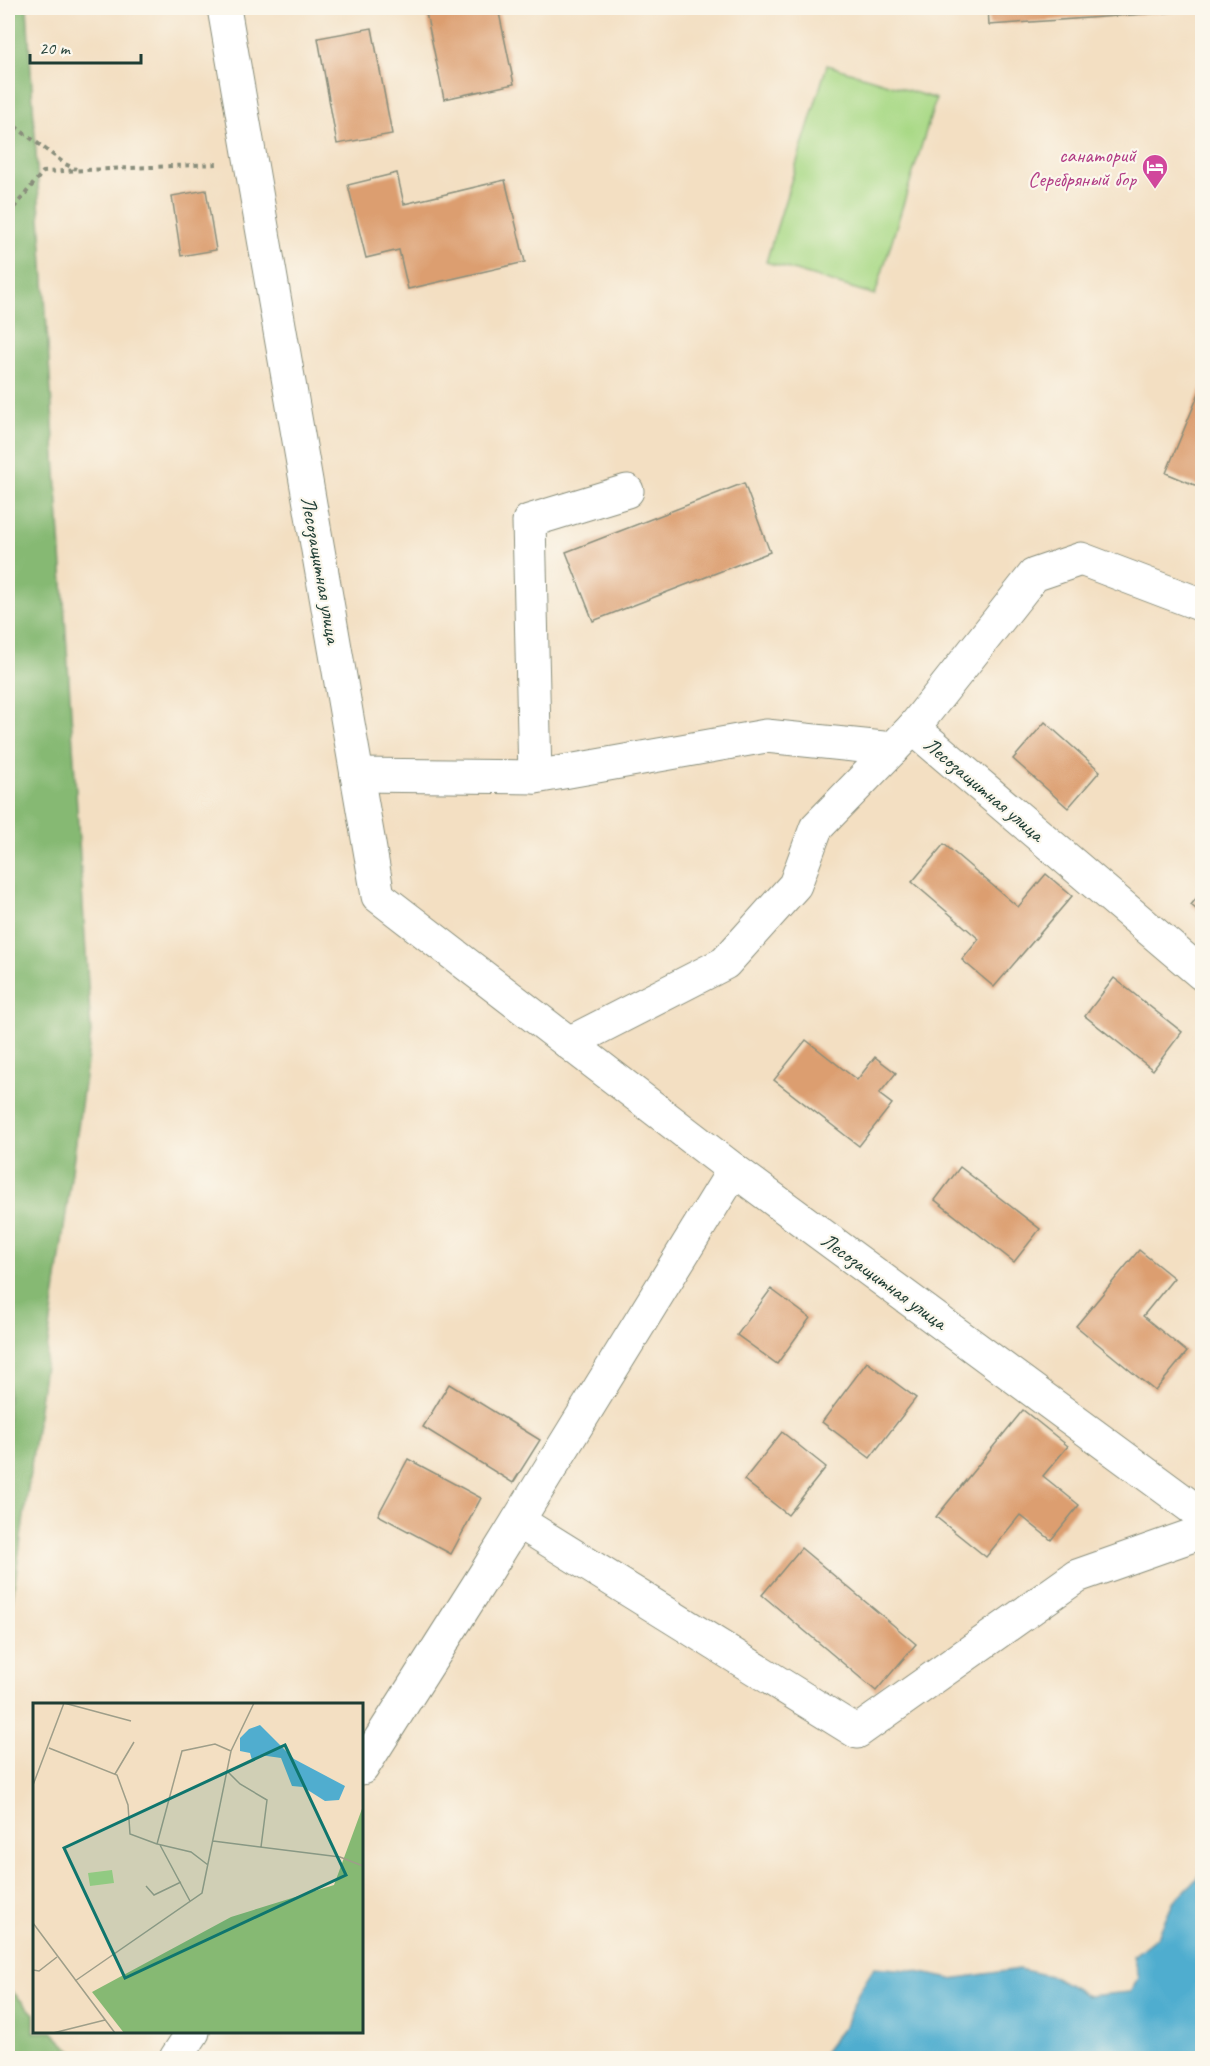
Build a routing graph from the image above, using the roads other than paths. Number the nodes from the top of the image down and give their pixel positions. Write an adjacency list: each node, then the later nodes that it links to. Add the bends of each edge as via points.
1 (224, 8): 5 (street, Лесозащитная улица)
2 (627, 491): 6 (street, via 530,521)
3 (1203, 605): 4 (street, via 1081,559 1034,575)
4 (903, 738): 6 (street, via 766,736); 7 (street, Лесозащитная улица); 8 (street, Лесозащитная улица, via 816,828 795,885 725,963)
5 (357, 775): 6 (street); 8 (street, Лесозащитная улица, via 378,896)
6 (535, 777)
7 (1203, 974)
8 (569, 1043): 9 (street, Лесозащитная улица)
9 (734, 1170): 10 (street, Лесозащитная улица); 11 (street)
10 (1203, 1515)
11 (518, 1521): 12 (street, via 857,1732 1077,1576); 13 (street)
12 (1203, 1532)
13 (363, 1766)
14 (192, 2033): 15 (street)
15 (176, 2058)

